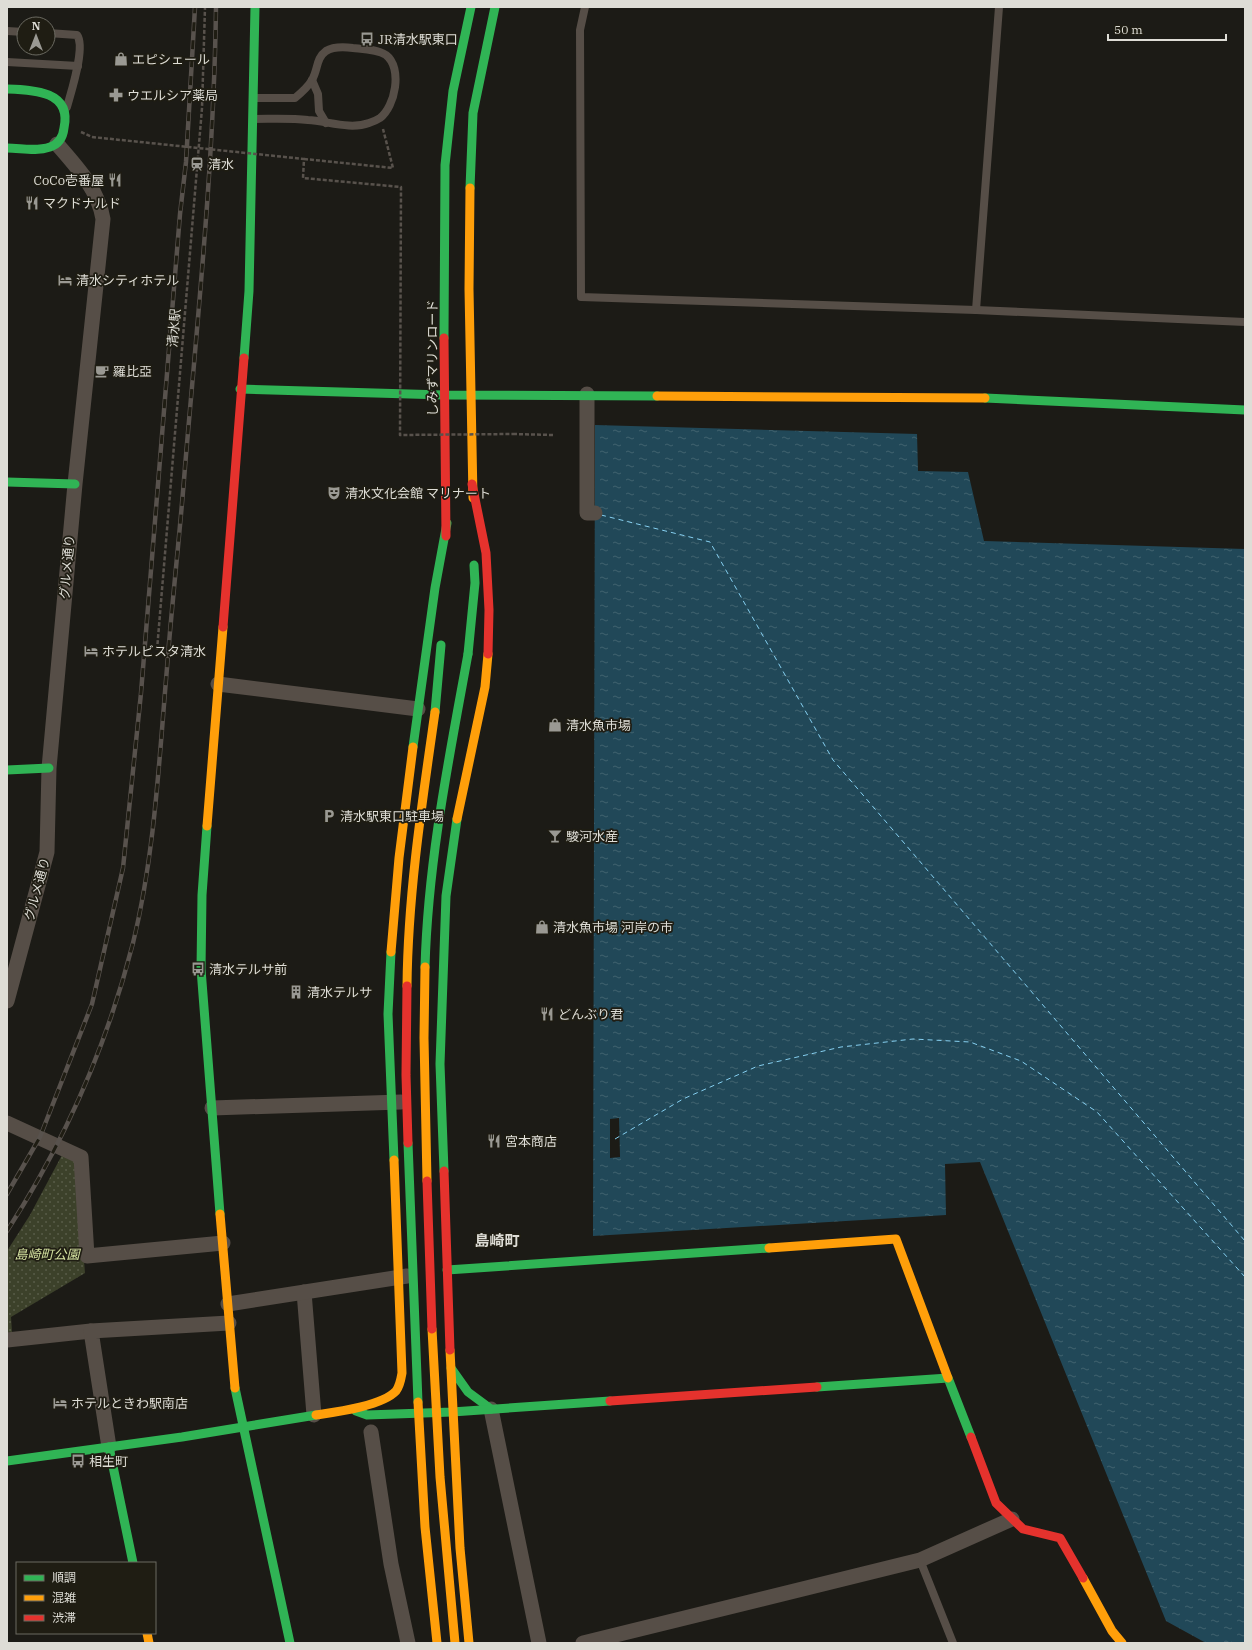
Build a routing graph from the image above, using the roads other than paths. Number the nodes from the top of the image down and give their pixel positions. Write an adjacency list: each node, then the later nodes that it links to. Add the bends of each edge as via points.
1 (254, 7): 11 (street)
2 (471, 7): 22 (street, しみずマリンロード, via 452,92 445,165)
3 (495, 7): 20 (street, via 474,113 469,229)
4 (586, 7): 17 (lane, via 580,30 581,297)
5 (999, 7): 17 (lane)
6 (56, 34): 8 (lane, via 77,35 80,38)
7 (7, 62): 8 (lane)
8 (78, 66): 12 (lane)
9 (312, 80): 11 (lane, via 295,98); 14 (lane, via 318,94 319,111); 14 (lane, via 319,58 334,48 377,51 387,56 396,75 393,98 380,118 361,125)
10 (7, 88): 12 (street, via 46,93 55,98)
11 (254, 98): 13 (street)
12 (66, 110): 15 (street, via 65,127)
13 (253, 119): 14 (lane); 19 (street, via 249,291)
14 (326, 123)
15 (57, 144): 16 (street, via 37,149); 25 (street, グルメ通り, via 90,184 101,207 103,220)
16 (7, 148)
17 (976, 310): 18 (lane)
18 (1245, 322)
19 (240, 389): 22 (street); 33 (street)
20 (470, 394): 21 (street); 22 (street); 26 (street)
21 (587, 394): 23 (street, via 959,396); 27 (street, via 587,514)
22 (444, 395): 28 (street, しみずマリンロード)
23 (1245, 410)
24 (7, 482): 25 (street)
25 (75, 484): 35 (street, グルメ通り)
26 (472, 484): 29 (street); 38 (street, via 486,553 489,648 485,687 458,809 446,896)
27 (595, 514)
28 (446, 523): 31 (street, しみずマリンロード); 34 (street)
29 (474, 537)
30 (474, 553): 66 (street, bridge, via 475,583 468,654 438,822 424,971 430,1289 437,1443)
31 (446, 583)
32 (442, 636): 65 (street, bridge, via 413,884 407,968 406,1075 418,1408 425,1526)
33 (218, 684): 34 (street); 40 (street, via 202,895 200,969)
34 (418, 709): 39 (street, via 399,858 392,940 388,1014)
35 (49, 768): 36 (street); 37 (street, グルメ通り, via 47,852)
36 (7, 770)
37 (7, 1000)
38 (440, 1101): 39 (street); 43 (street)
39 (391, 1102): 40 (street); 44 (street)
40 (212, 1108): 42 (street)
41 (7, 1123): 42 (street, via 81,1157 87,1256)
42 (223, 1243): 46 (street)
43 (446, 1270): 44 (street); 50 (street); 51 (street, via 896,1239)
44 (398, 1277): 45 (street); 52 (street, via 402,1373 399,1386 392,1394)
45 (304, 1292): 46 (street); 55 (street)
46 (228, 1304): 47 (street)
47 (229, 1323): 48 (street); 56 (street, via 233,1380)
48 (91, 1331): 49 (street); 58 (street)
49 (7, 1340)
50 (450, 1367): 53 (street, via 468,1394); 54 (street)
51 (948, 1378): 53 (street); 60 (street, via 996,1503)
52 (349, 1409): 54 (street, via 367,1414); 55 (street)
53 (491, 1409): 54 (street); 68 (street)
54 (452, 1412): 67 (street, via 460,1548)
55 (314, 1415): 56 (street)
56 (242, 1427): 58 (street); 63 (street)
57 (371, 1432): 64 (street, via 391,1564)
58 (109, 1447): 59 (street); 62 (street)
59 (7, 1461)
60 (1012, 1519): 61 (street); 71 (street, via 1023,1529 1060,1538 1112,1631)
61 (920, 1560): 69 (street); 70 (lane)
62 (133, 1562)
63 (290, 1643)
64 (408, 1643)
65 (437, 1643)
66 (454, 1643)
67 (469, 1643)
68 (539, 1643)
69 (583, 1643)
70 (953, 1643)
71 (1122, 1643)

